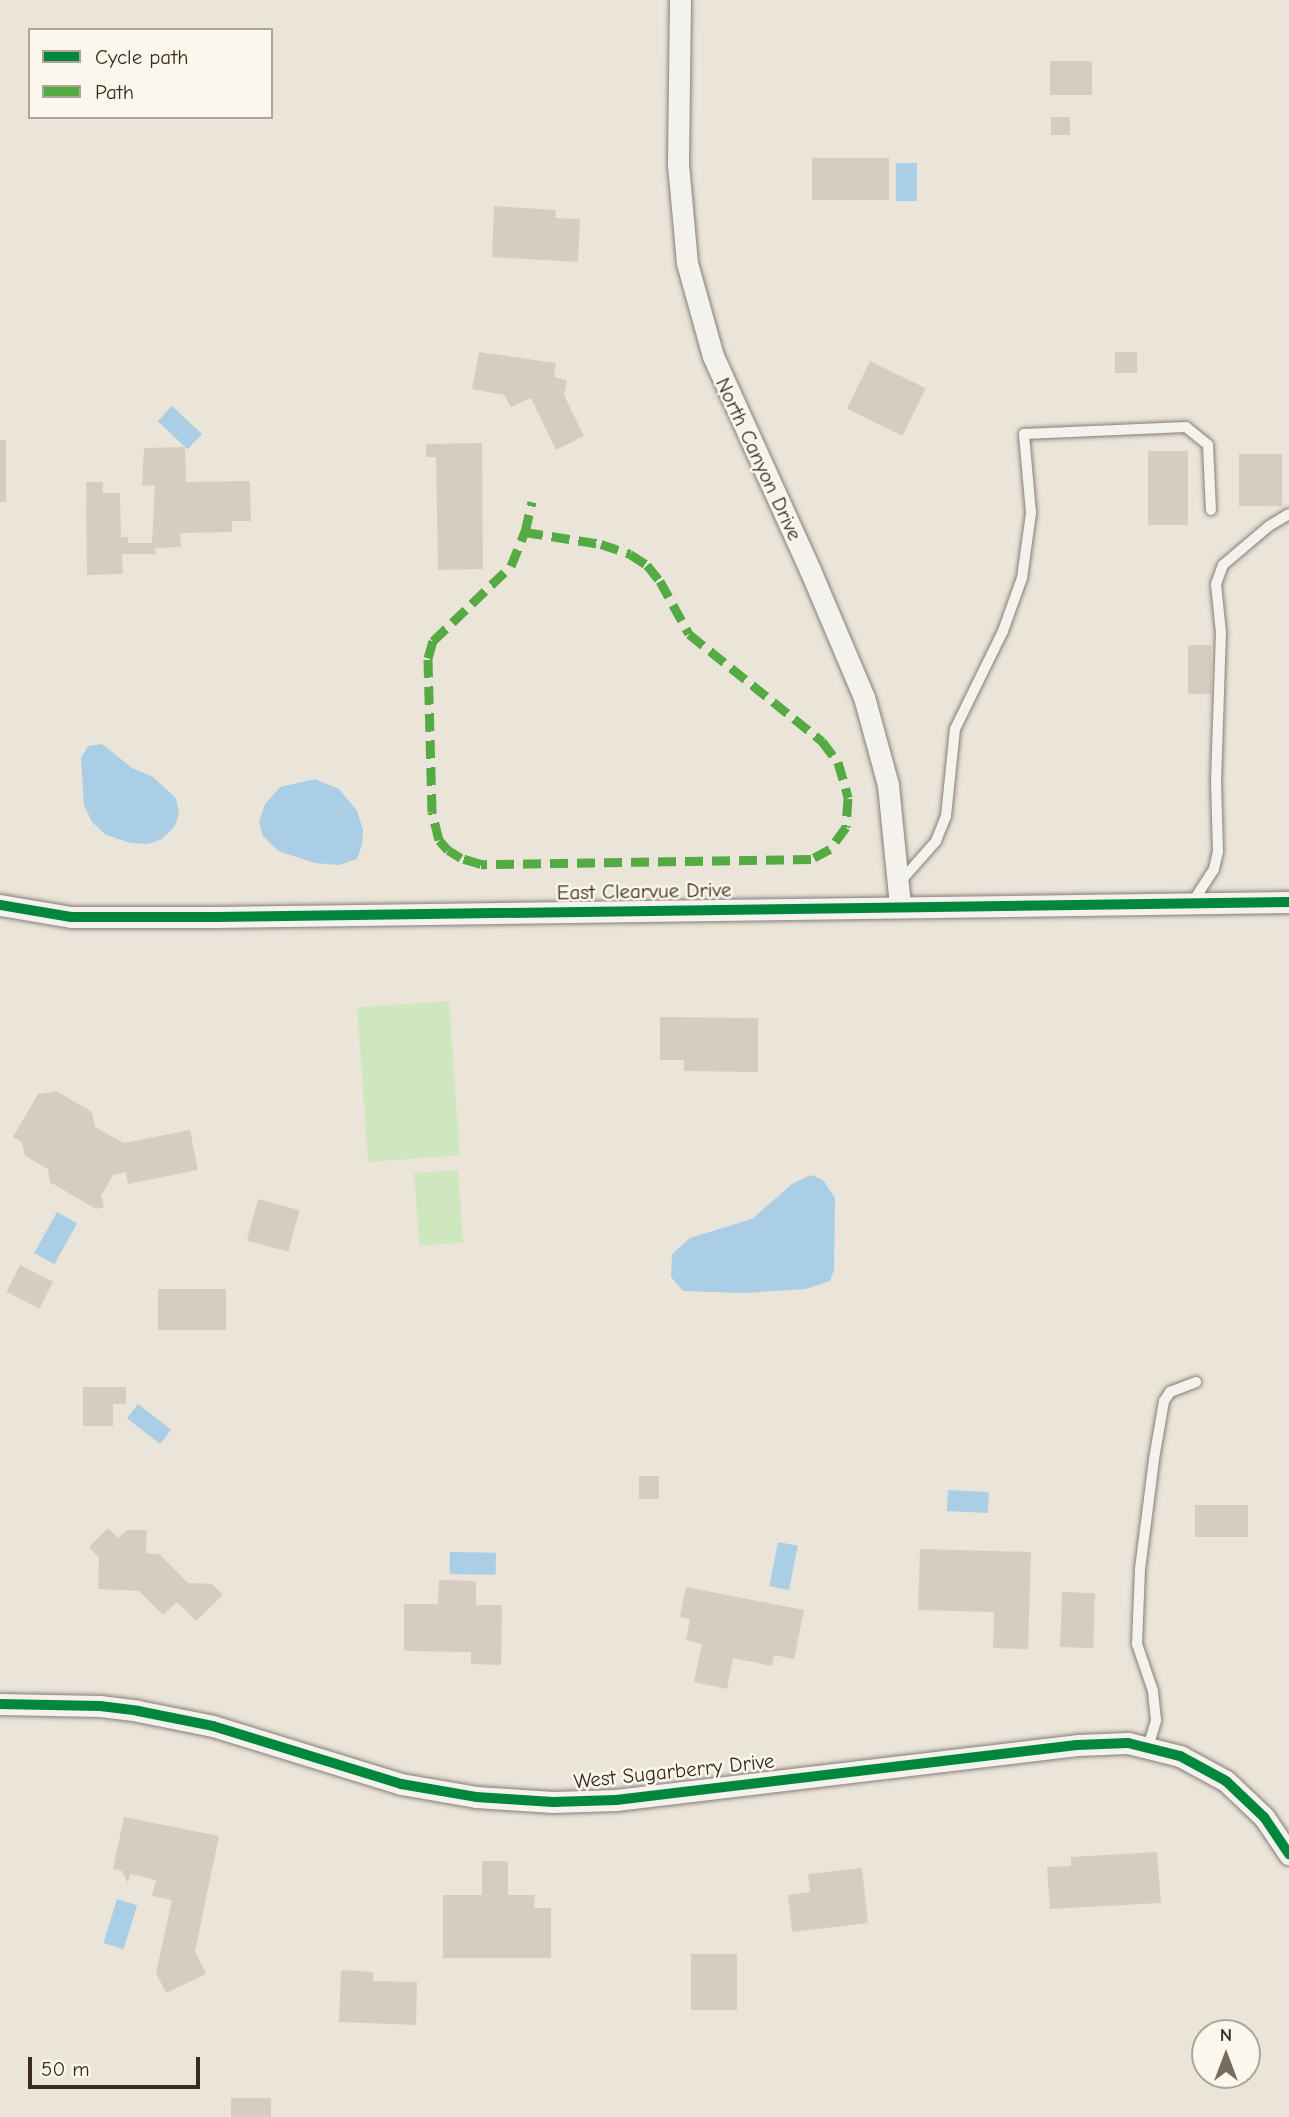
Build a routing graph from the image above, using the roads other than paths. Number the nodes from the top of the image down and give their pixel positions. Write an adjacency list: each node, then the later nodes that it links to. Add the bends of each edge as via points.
1 (680, 0): 4 (street, North Canyon Drive, via 678,164 687,263 713,356 864,697 888,785)
2 (1211, 510): 4 (lane, via 1208,445 1186,427 1024,434 1031,513 1022,578 1003,631 955,729 946,816 936,841)
3 (1289, 514): 6 (lane, via 1223,565 1216,584 1221,634 1218,852 1214,869)
4 (899, 895): 6 (street, East Clearvue Drive); 7 (street, East Clearvue Drive, via 71,917)
5 (1287, 898): 6 (street, East Clearvue Drive)
6 (1192, 903)
7 (0, 905)
8 (1196, 1382): 10 (lane, via 1170,1392 1164,1401 1154,1459 1140,1569 1137,1644 1153,1691 1156,1720)
9 (0, 1704): 10 (street, West Sugarberry Drive, via 138,1711 213,1726 401,1784 514,1800 616,1800 1102,1742)
10 (1147, 1747): 11 (street, West Sugarberry Drive, via 1180,1756 1226,1781 1264,1816)
11 (1289, 1854)

